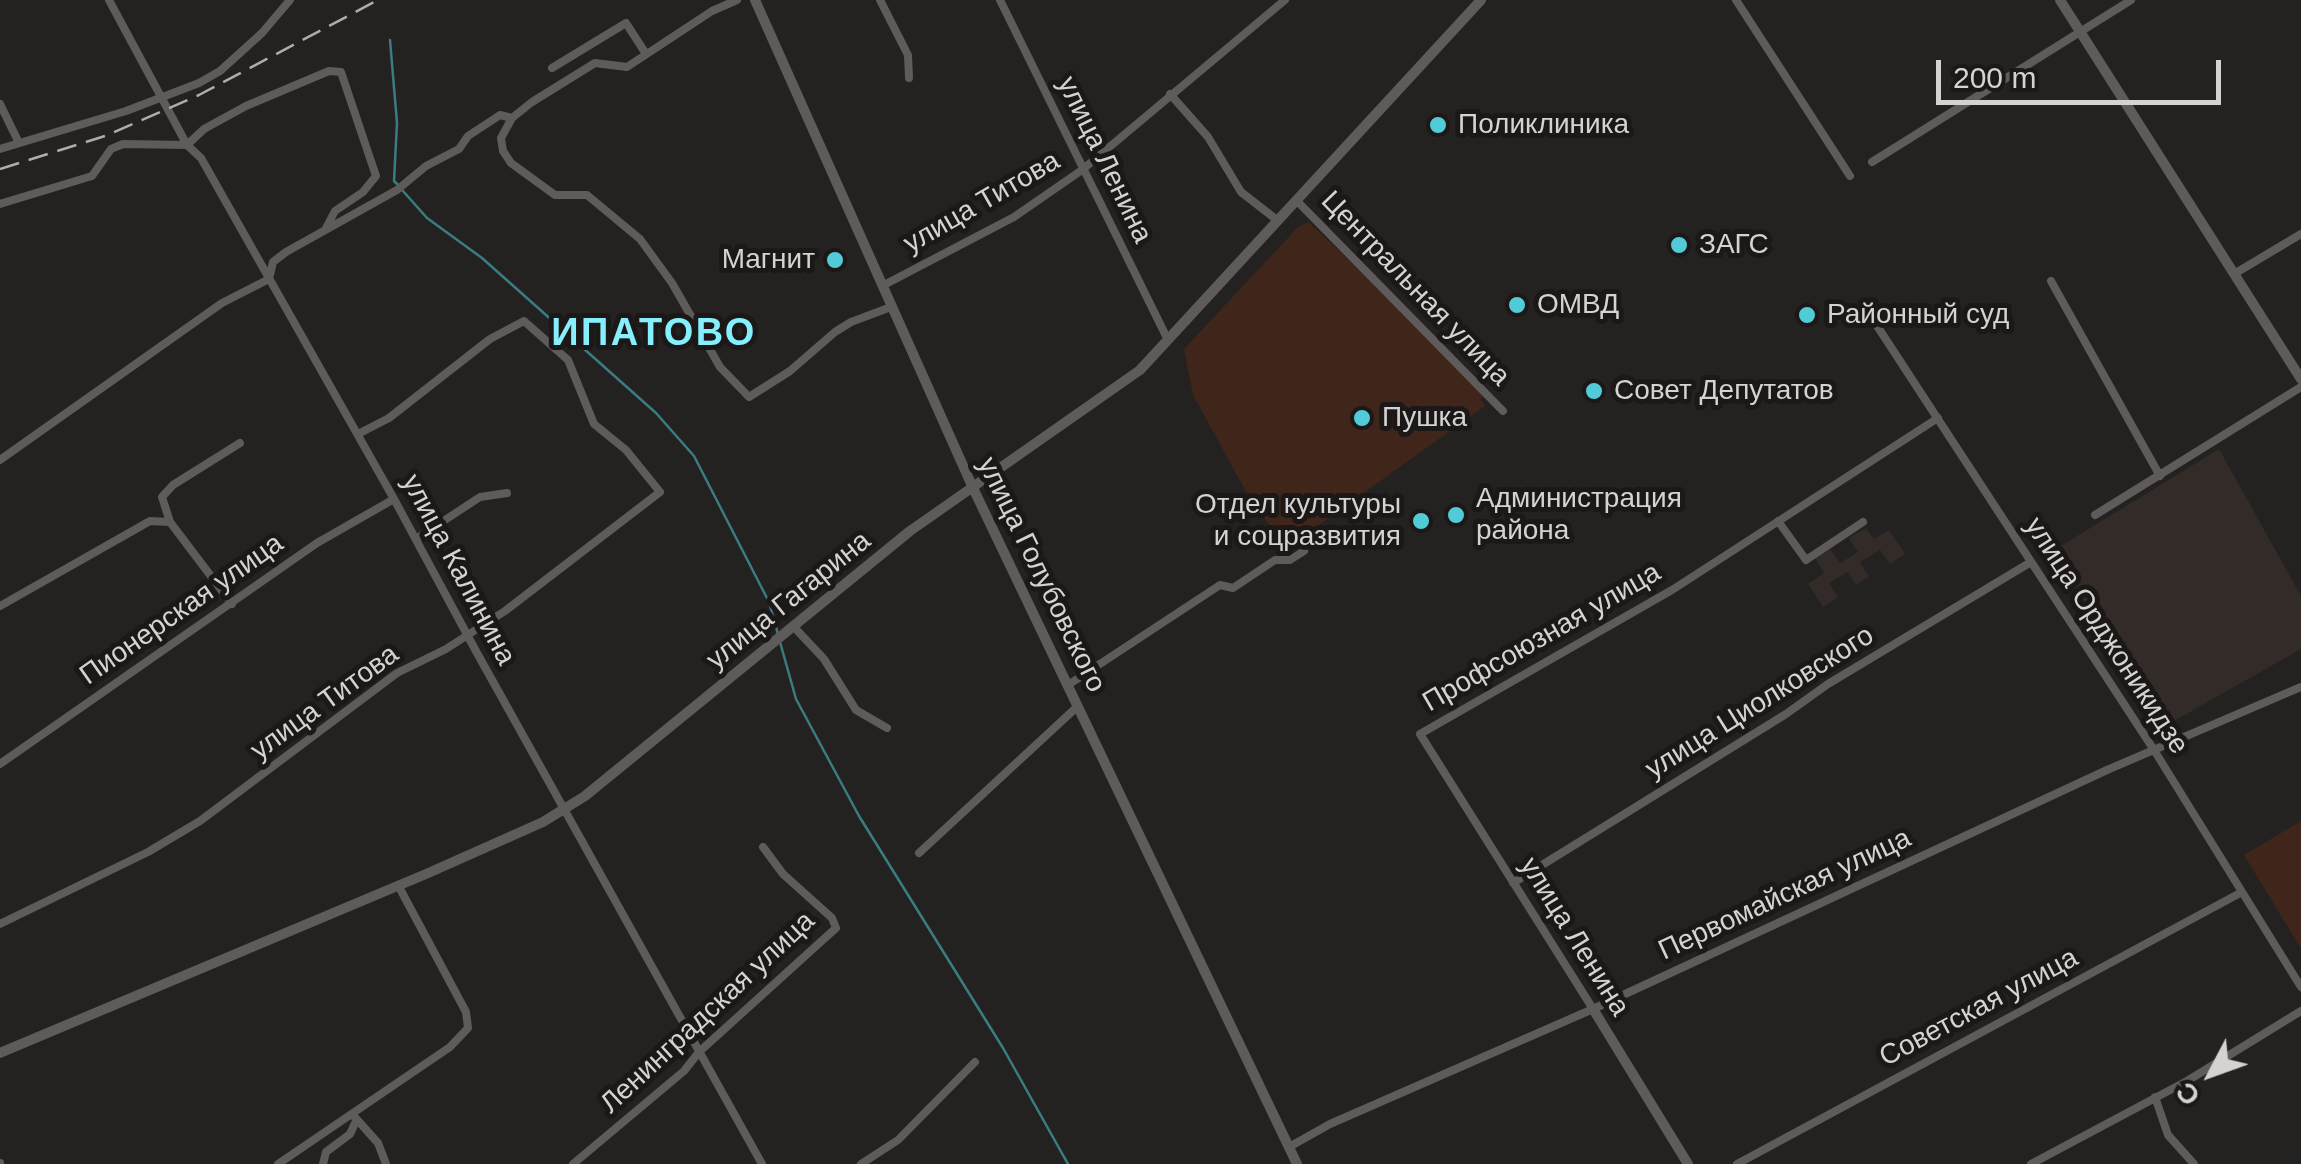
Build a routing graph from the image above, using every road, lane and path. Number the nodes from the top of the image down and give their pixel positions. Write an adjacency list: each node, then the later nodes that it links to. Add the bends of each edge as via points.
1 (109, 0): 19 (street, улица Калинина)
2 (290, 0): 19 (street, via 220,71)
3 (737, 0): 14 (street)
4 (755, 0): 36 (street, улица Голубовского)
5 (880, 0): 17 (street, via 908,54)
6 (1000, 0): 26 (street, улица Ленина)
7 (1285, 0): 18 (street, улица Титова)
8 (1481, 0): 28 (street, улица Гагарина)
9 (1736, 0): 27 (street)
10 (2060, 0): 12 (street)
11 (2131, 0): 12 (street)
12 (2080, 31): 25 (street); 33 (street)
13 (586, 48): 14 (street, via 626,23); 15 (street); 16 (street)
14 (646, 54): 15 (street, via 627,67)
15 (595, 63): 21 (street)
16 (552, 68)
17 (909, 78)
18 (1170, 94): 26 (street, улица Титова); 30 (street, via 1208,137 1241,192)
19 (160, 95): 22 (street); 23 (street, улица Калинина)
20 (0, 104): 22 (street)
21 (512, 118): 31 (street, via 494,118 401,188); 37 (street, via 501,138 511,163 555,195 587,195 640,239 720,367 750,397 835,332)
22 (19, 143): 24 (street)
23 (188, 145): 29 (street, via 122,144 92,176); 31 (street, via 246,106 340,72 376,176 335,211); 34 (street, улица Калинина)
24 (0, 148)
25 (1872, 162)
26 (1082, 170): 36 (street, улица Титова, via 1014,217); 39 (street, улица Ленина)
27 (1850, 176)
28 (1296, 200): 30 (street, улица Гагарина); 42 (street, Центральная улица)
29 (0, 204)
30 (1277, 220): 39 (street, улица Гагарина)
31 (326, 228): 34 (street, via 273,262)
32 (2301, 234): 33 (street)
33 (2234, 274): 40 (street)
34 (269, 279): 44 (street, улица Калинина); 46 (street, via 222,303)
35 (2051, 281): 47 (street)
36 (882, 286): 37 (street, улица Голубовского)
37 (891, 308): 48 (street, улица Голубовского)
38 (1868, 312): 43 (street, улица Орджоникидзе)
39 (1168, 340): 48 (street, улица Гагарина, via 1140,370)
40 (2301, 379)
41 (2301, 387): 47 (street)
42 (1503, 411)
43 (1938, 418): 52 (street, Профсоюзная улица); 57 (street, улица Орджоникидзе)
44 (358, 434): 50 (street, улица Калинина); 61 (street, улица Титова, via 524,322 568,360 594,424 660,492)
45 (240, 443): 53 (street, via 173,485 162,498)
46 (0, 460)
47 (2160, 476): 51 (street)
48 (973, 488): 60 (street, улица Гагарина); 62 (street, улица Голубовского)
49 (507, 492): 55 (street, via 480,496)
50 (394, 498): 55 (street, улица Калинина); 58 (street, Пионерская улица, via 316,543)
51 (2095, 515)
52 (1778, 521): 54 (street, via 1806,560); 66 (street, Профсоюзная улица, via 1672,590)
53 (170, 522): 58 (street); 59 (street, via 150,521)
54 (1863, 522)
55 (416, 539): 61 (street, улица Калинина)
56 (1304, 551): 62 (street, via 1275,560 1233,588 1220,585)
57 (2031, 562): 67 (street, улица Орджоникидзе); 72 (street, улица Циолковского)
58 (232, 604): 68 (street, Пионерская улица)
59 (0, 606)
60 (790, 629): 65 (street, via 824,659 856,710); 69 (street, улица Гагарина)
61 (468, 636): 69 (street, улица Калинина); 75 (street, улица Титова, via 397,673 200,822)
62 (1068, 685): 64 (street, улица Голубовского)
63 (2301, 687): 67 (street, Первомайская улица)
64 (1078, 706): 71 (street); 85 (street, улица Голубовского)
65 (887, 728)
66 (1420, 734): 72 (street, улица Ленина)
67 (2154, 750): 74 (street, улица Орджоникидзе); 77 (street, Первомайская улица)
68 (0, 764)
69 (566, 809): 73 (street, улица Гагарина); 79 (street, улица Калинина)
70 (764, 847): 79 (street, Ленинградская улица, via 836,928)
71 (919, 853)
72 (1514, 883): 77 (street, улица Ленина)
73 (398, 886): 80 (street, улица Гагарина); 83 (street, via 466,1012 468,1028)
74 (2242, 892): 76 (street, улица Орджоникидзе); 94 (street, Советская улица)
75 (0, 924)
76 (2301, 987)
77 (1593, 1009): 85 (street, Первомайская улица); 93 (street, улица Ленина)
78 (2301, 1011): 82 (street)
79 (699, 1052): 89 (street, Ленинградская улица); 90 (street, улица Калинина)
80 (0, 1053)
81 (975, 1062): 91 (street, via 898,1140)
82 (2155, 1098): 95 (street); 96 (street, via 2168,1134)
83 (354, 1117): 84 (street); 87 (street, via 350,1134 326,1152); 88 (street, via 378,1143)
84 (306, 1145): 86 (street); 87 (street)
85 (1289, 1147): 92 (street, улица Голубовского)
86 (278, 1164)
87 (322, 1164)
88 (386, 1164)
89 (574, 1164)
90 (762, 1164)
91 (861, 1164)
92 (1298, 1164)
93 (1688, 1164)
94 (1737, 1164)
95 (2031, 1164)
96 (2194, 1164)

